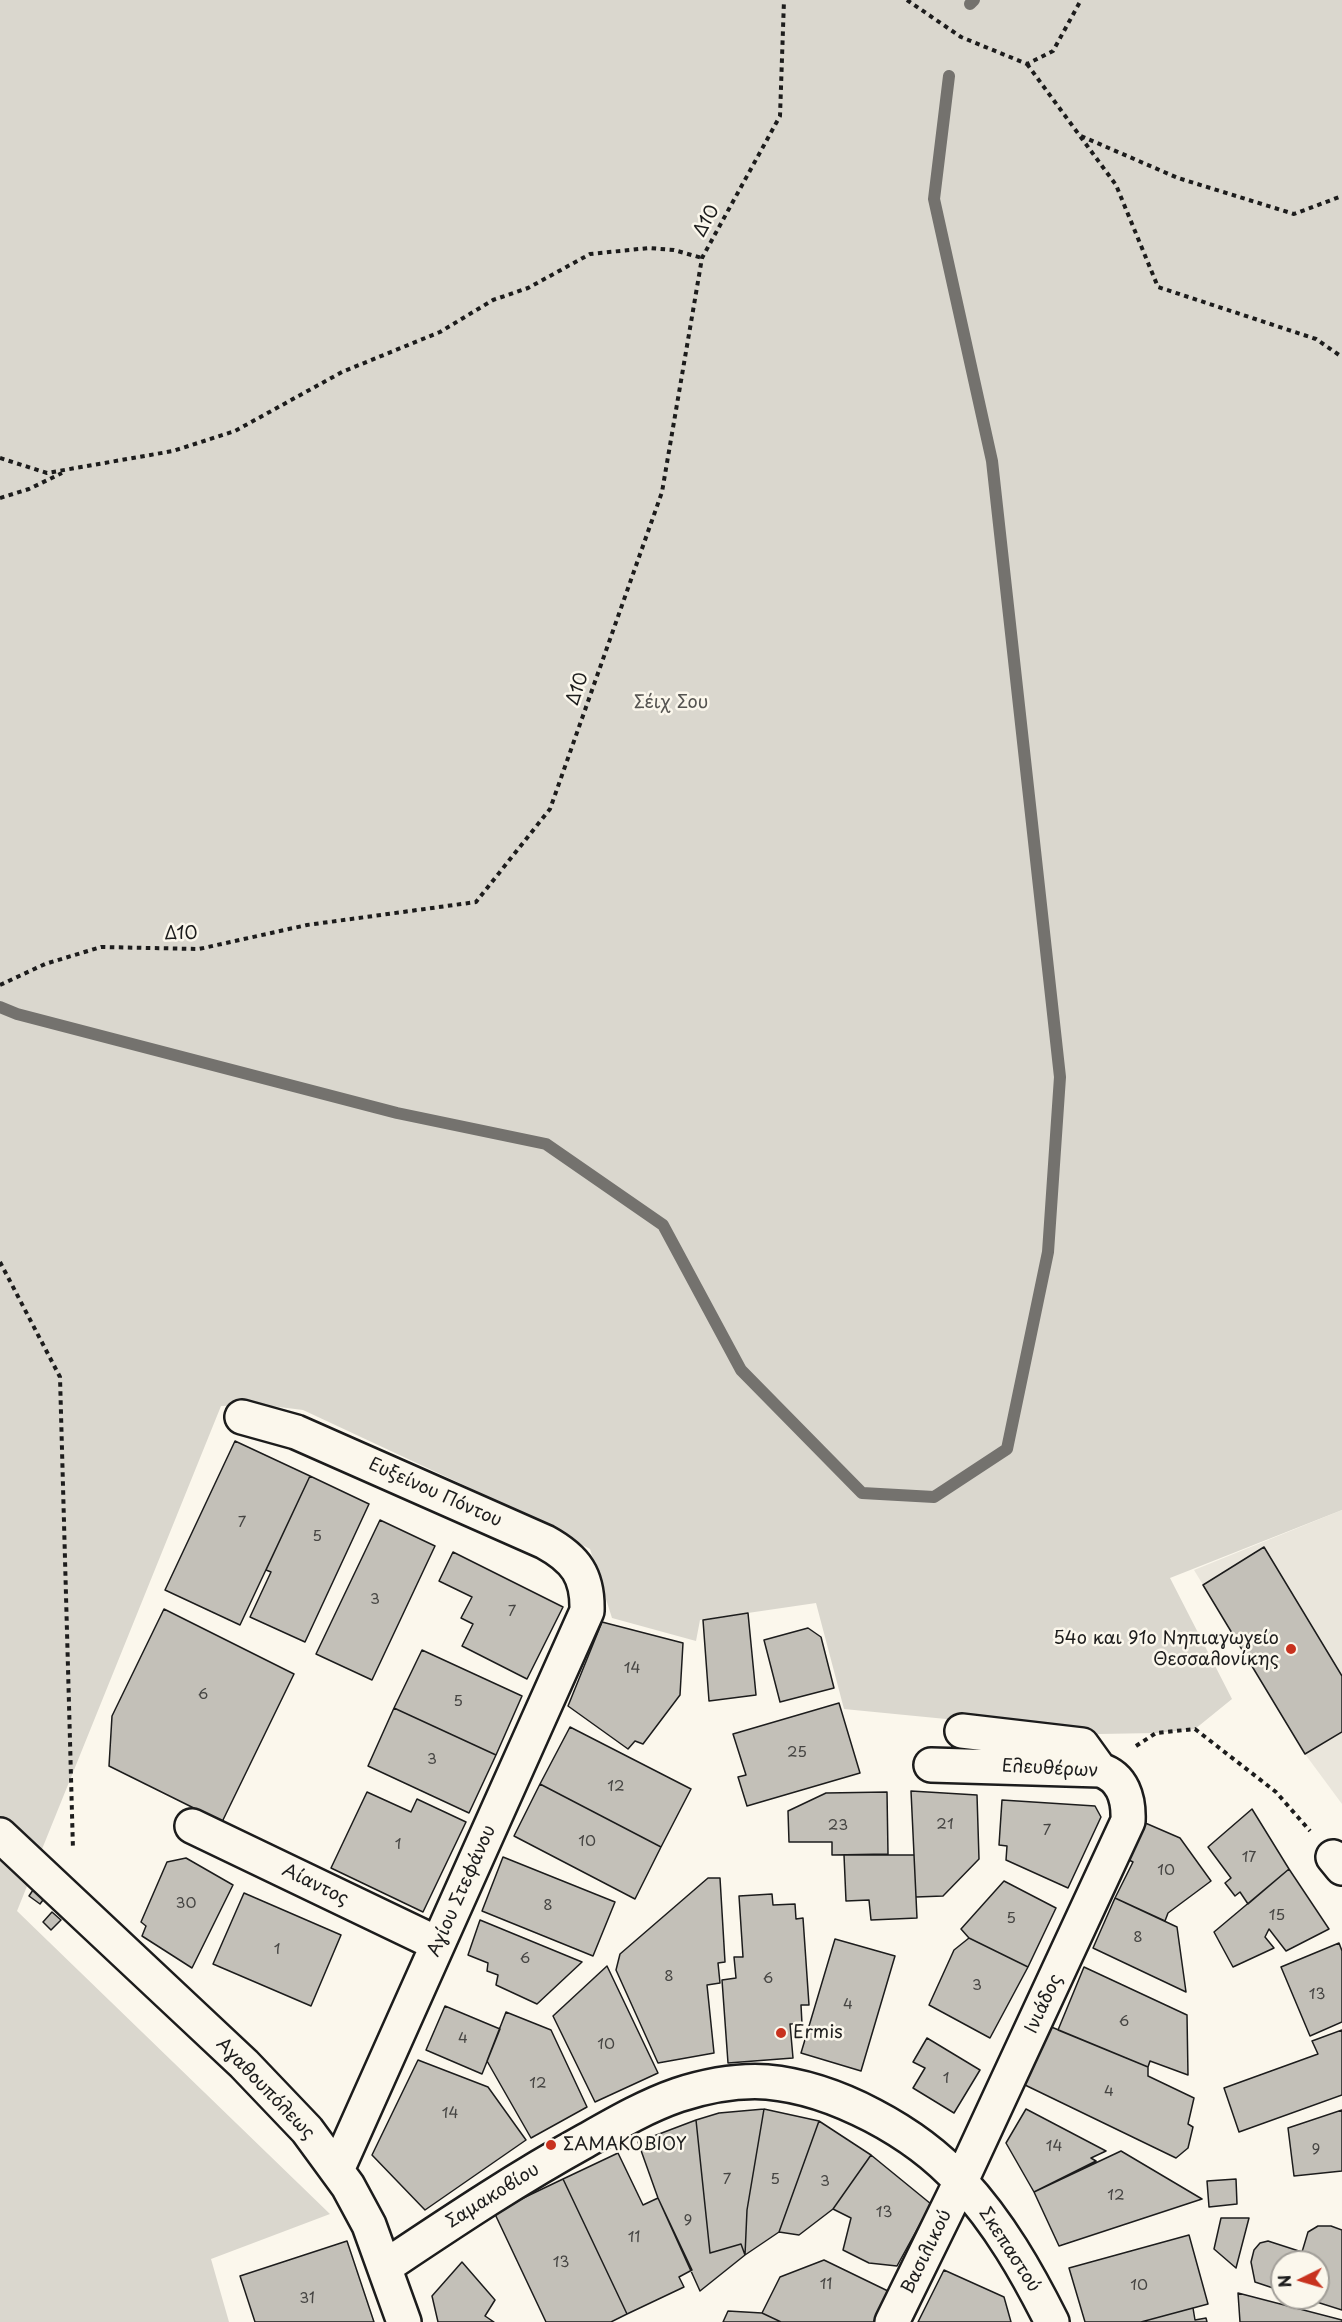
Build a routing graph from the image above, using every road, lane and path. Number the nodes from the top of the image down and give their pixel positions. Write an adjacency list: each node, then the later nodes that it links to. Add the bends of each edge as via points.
1 (784, 0): 7 (path, Δ10, via 780,116)
2 (907, 0): 4 (path, via 961,37)
3 (1081, 0): 4 (path, via 1053,51)
4 (1027, 64): 5 (path)
5 (1079, 135): 6 (path, via 1178,178 1294,214); 8 (path, via 1116,185 1158,287 1316,339)
6 (1342, 196)
7 (702, 258): 10 (path, via 649,248 590,254 528,288 494,300 440,332 342,372 235,431 173,451); 12 (path, Δ10, via 662,492 550,809 476,902 307,925 199,948 101,947 45,964)
8 (1342, 357)
9 (0, 458): 10 (path, via 47,472)
10 (65, 471): 11 (path)
11 (0, 498)
12 (0, 985)
13 (0, 1262): 23 (path, via 60,1377)
14 (242, 1417): 15 (street, Ευξείνου Πόντου, via 296,1432 558,1549 582,1574)
15 (587, 1611): 24 (street, Αγίου Στεφάνου)
16 (962, 1731): 18 (street, via 1082,1745)
17 (931, 1765): 18 (street, Ελευθέρων)
18 (1100, 1770): 20 (street, Ελευθέρων, via 1114,1777 1124,1791); 22 (path, via 1156,1733 1195,1729 1276,1792)
19 (192, 1826): 24 (street, Αίαντος)
20 (1127, 1827): 26 (street, Ινιάδος)
21 (0, 1835): 23 (street, Αγαθουπόλεως)
22 (1338, 1863)
23 (83, 1913): 25 (street, Αγαθουπόλεως, via 284,2104)
24 (438, 1944): 25 (street, Αγίου Στεφάνου)
25 (337, 2170): 27 (street, Αγαθουπόλεως, via 361,2209)
26 (961, 2181): 27 (street, Σαμακοβίου, via 931,2152 866,2113 785,2085 729,2083 680,2095 612,2126 513,2181); 29 (street, Βασιλικού); 30 (street, Σκεπαστού, via 1015,2254)
27 (386, 2265): 28 (street, Αγαθουπόλεως)
28 (404, 2322)
29 (892, 2322)
30 (1052, 2322)

